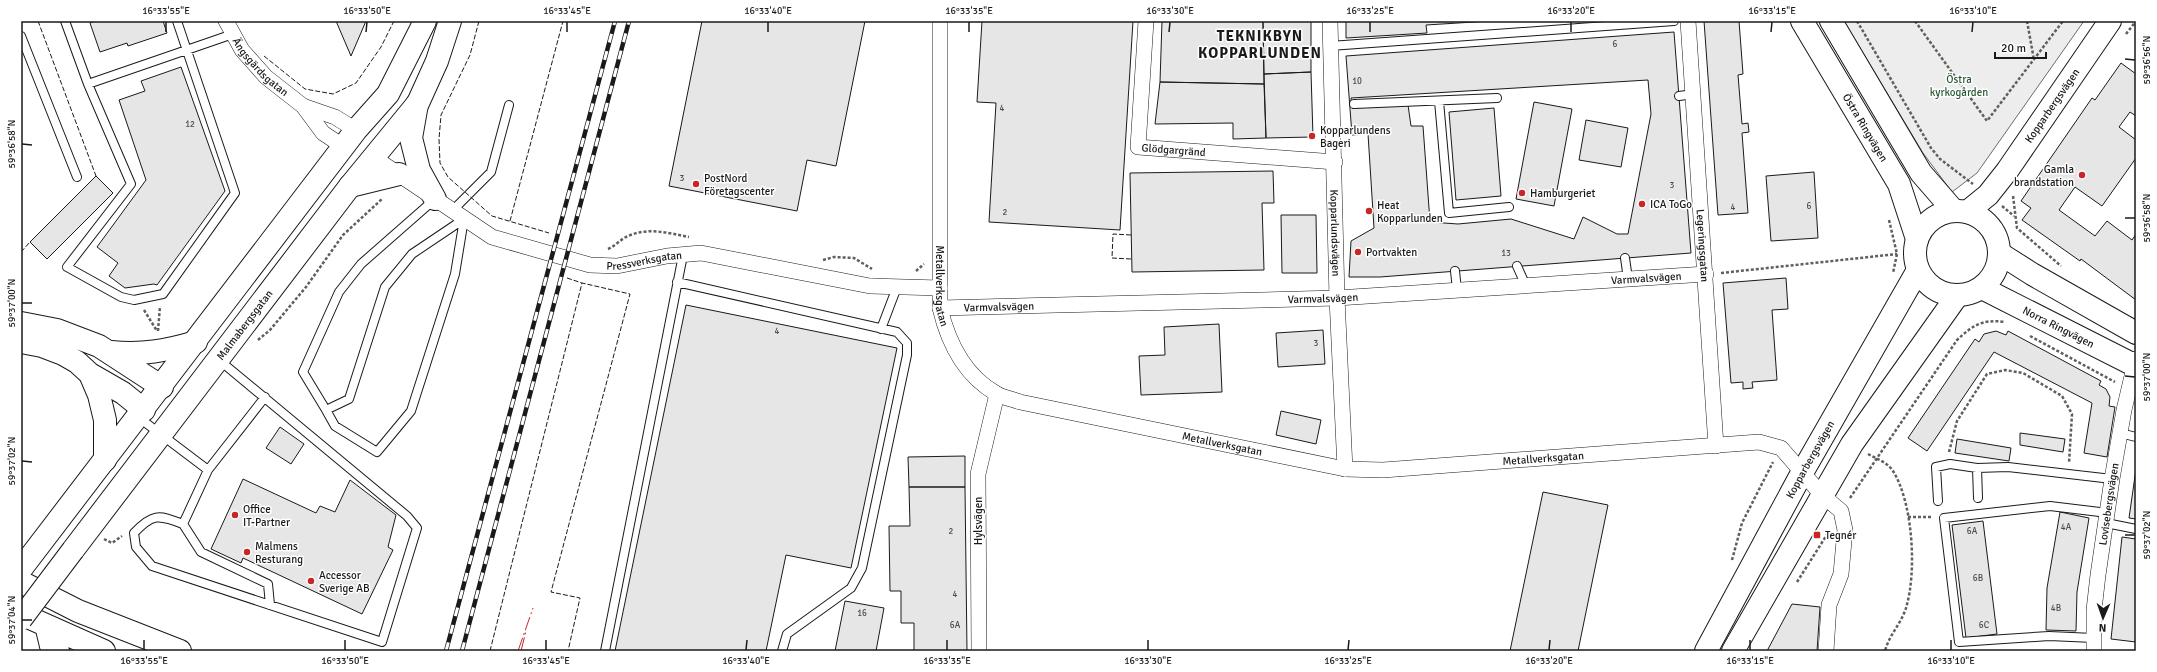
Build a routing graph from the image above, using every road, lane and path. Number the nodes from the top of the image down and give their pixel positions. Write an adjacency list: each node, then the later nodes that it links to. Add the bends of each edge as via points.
1 (65, 21): 22 (lane)
2 (177, 21): 20 (lane)
3 (425, 21): 29 (main road, via 388,94)
4 (450, 21): 25 (main road, Malmabergsgatan, via 437,61)
5 (940, 21): 52 (street, Metallverksgatan)
6 (1146, 21): 32 (street, Glödgargränd, via 1138,147)
7 (1330, 21): 19 (street, Kopparlundsvägen)
8 (1674, 21): 19 (lane)
9 (1688, 21): 58 (street, Legeringsgatan, via 1686,95)
10 (1802, 21): 44 (main road, Östra Ringvägen, via 1899,184)
11 (1831, 21): 39 (main road, via 1922,173)
12 (1857, 21): 36 (path, via 1931,148 1940,159)
13 (1915, 21): 21 (path, via 1987,121)
14 (2027, 21): 21 (path)
15 (2063, 21): 21 (path)
16 (2110, 21): 36 (main road, Kopparbergsvägen, via 2007,171)
17 (229, 27): 20 (lane); 27 (street, Ängsgärdsgatan, via 242,50 266,77)
18 (21, 36): 34 (lane)
19 (1330, 46): 32 (street, Kopparlundsvägen)
20 (186, 50): 22 (lane); 67 (lane, via 235,193 163,294)
21 (2034, 60)
22 (88, 84): 70 (lane, via 131,184 67,268 121,297)
23 (1497, 98): 24 (lane)
24 (1439, 101): 26 (lane); 37 (lane, via 1449,213)
25 (418, 103): 31 (main road, Malmabergsgatan); 38 (main road, via 410,138 419,170)
26 (1354, 104)
27 (303, 106): 29 (street, Ängsgärdsgatan, via 335,117); 30 (street, Ängsgärdsgatan, via 323,133)
28 (509, 106): 38 (lane, via 491,172)
29 (356, 130): 30 (main road); 31 (main road)
30 (344, 147): 31 (main road); 80 (main road)
31 (373, 157): 33 (street, Pressverksgatan); 35 (main road, Malmabergsgatan)
32 (1335, 162): 69 (street, Kopparlundsvägen)
33 (399, 174): 35 (main road); 38 (street, Pressverksgatan)
34 (77, 177)
35 (350, 186): 82 (main road, Malmabergsgatan)
36 (1999, 199): 39 (main road, Kopparbergsvägen); 40 (path); 40 (path); 42 (main road, Kopparbergsvägen)
37 (1509, 207)
38 (451, 209): 49 (street, Pressverksgatan, via 492,237 590,265 618,266); 90 (lane, via 385,287 348,398); 90 (lane, via 361,264 338,292 303,372); 90 (lane, via 455,274 411,411 377,452 335,426)
39 (1960, 212): 42 (main road, via 1979,217); 44 (main road, via 1938,215 1925,224)
40 (2015, 216): 48 (path, via 2017,228)
41 (1888, 219): 47 (path)
42 (1994, 232): 46 (main road)
43 (695, 238): 45 (path, via 649,230 628,236)
44 (1917, 239): 54 (main road, via 1914,255)
45 (602, 252)
46 (2000, 252): 65 (main road, via 1996,269); 77 (main road, via 2032,274)
47 (1897, 254): 58 (path); 59 (path)
48 (2044, 254)
49 (683, 255): 61 (lane); 63 (street, Pressverksgatan, via 701,253 870,286)
50 (1625, 258): 60 (lane)
51 (820, 262): 56 (path, via 834,258 854,258)
52 (940, 264): 57 (path, via 925,263); 64 (street, Metallverksgatan)
53 (1517, 266): 62 (lane)
54 (1918, 270): 68 (main road, via 1925,282 1936,290); 103 (main road, Kopparbergsvägen)
55 (1455, 271): 66 (lane)
56 (877, 272)
57 (912, 273)
58 (1706, 274): 60 (street, Varmvalsvägen); 95 (street, Legeringsgatan)
59 (1892, 276)
60 (1628, 280): 62 (street, Varmvalsvägen)
61 (677, 282): 74 (lane); 128 (lane)
62 (1526, 286): 66 (street, Varmvalsvägen)
63 (897, 287): 64 (street, Pressverksgatan); 74 (lane)
64 (940, 288): 71 (street, Metallverksgatan)
65 (1982, 288): 68 (main road, via 1970,294); 83 (main road, Norra Ringvägen)
66 (1457, 290): 69 (street, Varmvalsvägen)
67 (156, 296): 70 (lane); 75 (path, via 160,307)
68 (1957, 296): 106 (main road, via 1852,444)
69 (1337, 298): 71 (street, Varmvalsvägen); 100 (street, Kopparlundsvägen)
70 (142, 299): 75 (path, via 144,312)
71 (940, 308): 87 (street, Metallverksgatan, via 945,330 956,353 977,379)
72 (21, 323): 81 (main road, via 56,330)
73 (2011, 326): 96 (path, via 2004,322 1984,321 1969,328 1957,340)
74 (881, 329): 129 (lane, via 897,332 907,343 907,355 862,568 852,588 788,634)
75 (158, 332): 78 (path)
76 (2024, 333): 85 (path, via 2113,382)
77 (2136, 333)
78 (158, 337)
79 (21, 342): 84 (main road, via 63,354)
80 (196, 342): 81 (main road, via 155,353); 86 (main road)
81 (108, 351): 86 (main road)
82 (218, 359): 88 (lane); 89 (main road, Malmabergsgatan)
83 (2135, 363): 85 (street, Lovisebergsvägen)
84 (90, 374): 91 (main road, via 123,393); 97 (main road, via 99,395 105,420)
85 (2129, 386): 93 (street, Lovisebergsvägen)
86 (162, 387): 89 (main road); 91 (main road)
87 (997, 394): 100 (street, Metallverksgatan, via 1020,402); 130 (street, Hylsvägen, via 978,474)
88 (265, 397): 101 (lane); 120 (lane, via 407,516 417,528 382,642)
89 (184, 403): 92 (main road, Malmabergsgatan)
90 (326, 410)
91 (141, 414): 92 (main road); 97 (main road)
92 (164, 430): 101 (lane); 122 (main road, Malmabergsgatan, bridge)
93 (2120, 433): 94 (lane); 105 (street, Lovisebergsvägen)
94 (2136, 437)
95 (1716, 446): 100 (street, Metallverksgatan, via 1383,470); 103 (street, Metallverksgatan, via 1759,442 1781,448)
96 (1876, 458): 109 (path); 110 (path, via 1887,463 1893,470 1901,488)
97 (105, 460): 118 (main road)
98 (1950, 464): 99 (lane); 104 (path, via 1948,448 1957,421 1987,374 2006,370 2023,373 2062,396 2072,414); 108 (lane, via 1936,467)
99 (1977, 468): 104 (lane, via 2008,467); 107 (lane)
100 (1345, 469)
101 (208, 470): 113 (lane)
102 (1769, 470): 117 (path, via 1737,537)
103 (1803, 471): 106 (street, Metallverksgatan); 131 (main road, Kopparbergsvägen)
104 (2069, 473): 105 (lane)
105 (2112, 479): 112 (street, Lovisebergsvägen)
106 (1822, 495): 109 (street, Metallverksgatan); 132 (main road)
107 (1978, 498)
108 (1938, 500)
109 (1841, 511): 133 (street, via 1844,530 1841,574 1829,605)
110 (1908, 517): 111 (path); 134 (path, via 1911,553 1909,596 1901,621 1887,642)
111 (1944, 518): 112 (lane, via 2050,506); 124 (lane, via 1959,642 2049,636)
112 (2107, 518): 114 (lane); 124 (street, Lovisebergsvägen, via 2094,610)
113 (183, 524): 115 (lane, via 162,516 146,520); 120 (lane, via 201,552 268,584)
114 (2136, 528)
115 (134, 533): 116 (path, via 125,534 112,543); 120 (lane, via 136,547 152,566)
116 (102, 538)
117 (1730, 567)
118 (21, 569)
119 (21, 582): 127 (main road, via 78,611)
120 (270, 605)
121 (21, 614): 123 (main road)
122 (21, 619)
123 (46, 625): 125 (main road, via 51,646); 126 (main road)
124 (2094, 644)
125 (58, 651)
126 (104, 651)
127 (180, 651)
128 (605, 651)
129 (782, 651)
130 (979, 651)
131 (1706, 651)
132 (1732, 651)
133 (1826, 651)
134 (1885, 651)

